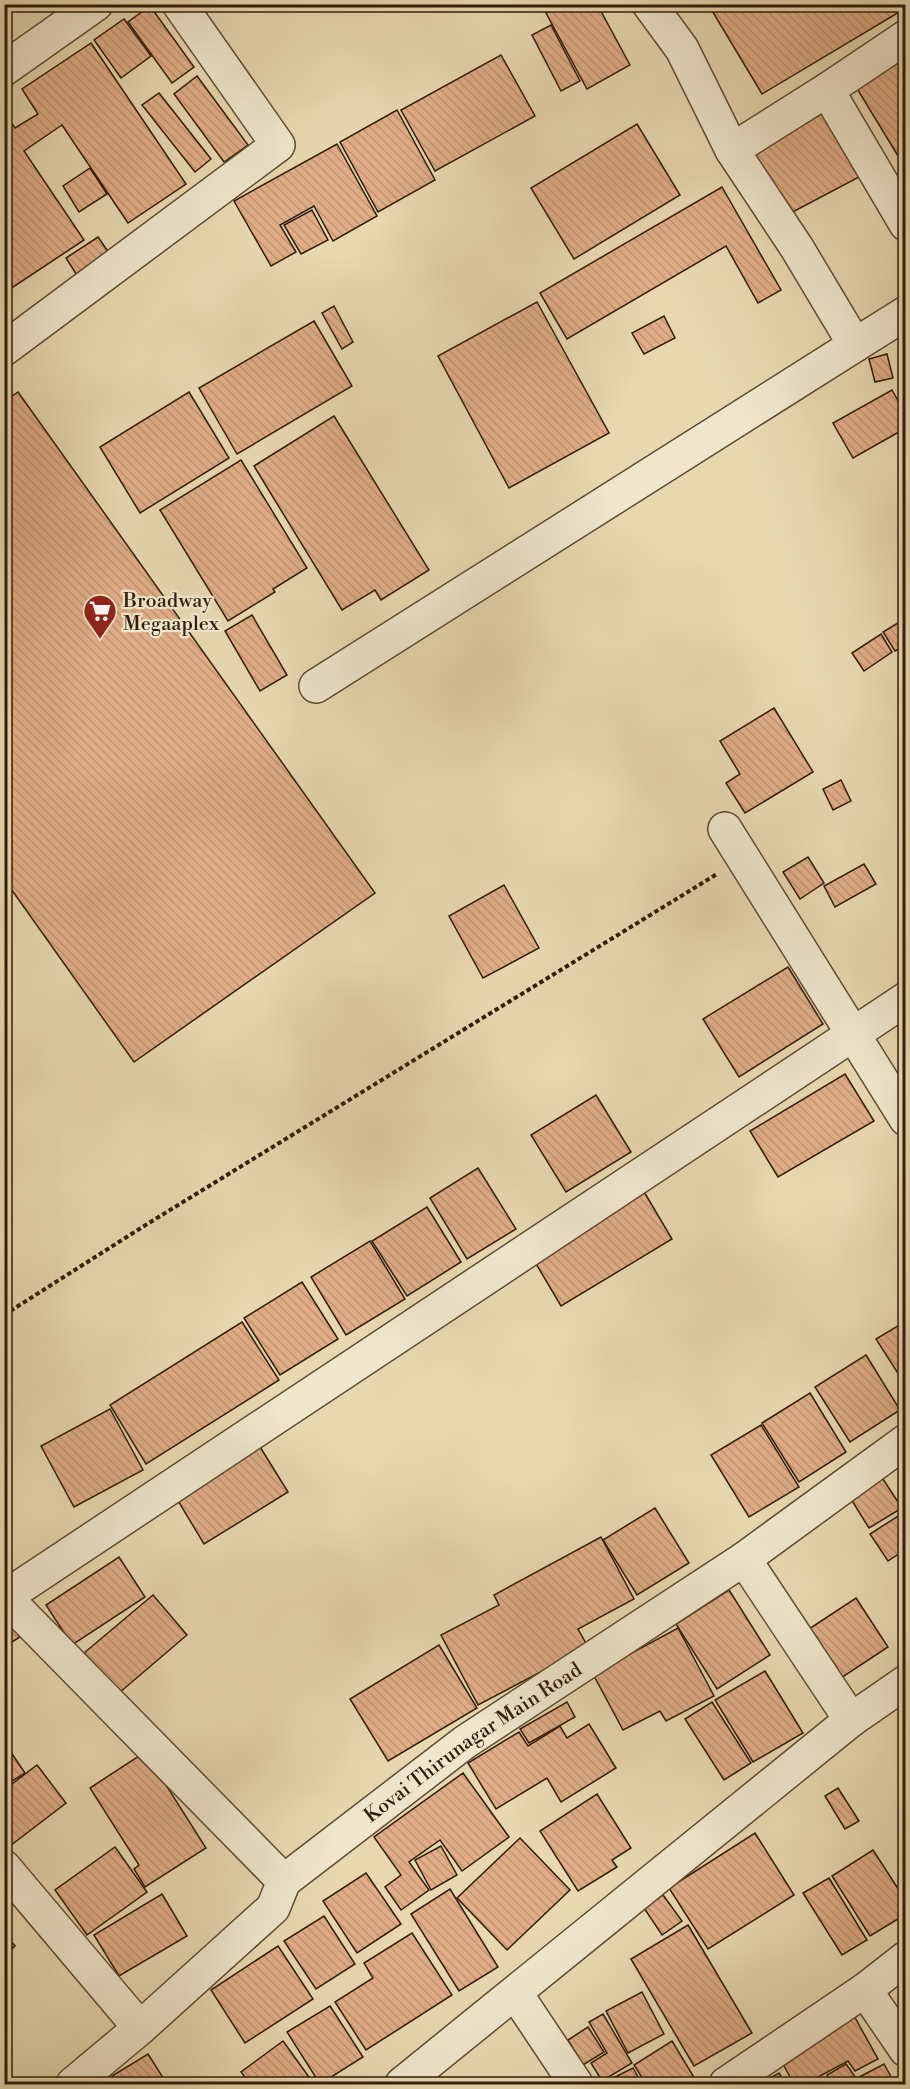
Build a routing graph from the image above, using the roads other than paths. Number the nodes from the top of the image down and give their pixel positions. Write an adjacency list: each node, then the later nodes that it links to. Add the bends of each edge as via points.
1 (96, 4): 5 (street)
2 (179, 4): 11 (street, via 278,145)
3 (649, 4): 7 (street, via 682,49)
4 (906, 37): 6 (street)
5 (4, 69)
6 (827, 90): 7 (street); 8 (street)
7 (732, 150): 10 (street)
8 (906, 224)
9 (906, 313): 10 (street)
10 (855, 345): 12 (street)
11 (4, 349)
12 (316, 686)
13 (725, 829): 15 (street)
14 (906, 999): 15 (street)
15 (854, 1035): 16 (street); 19 (street)
16 (906, 1119)
17 (906, 1441): 18 (street, Kovai Thirunagar Main Road)
18 (744, 1559): 21 (street); 23 (street, Kovai Thirunagar Main Road, via 465,1742)
19 (5, 1596): 23 (street)
20 (906, 1682): 21 (street)
21 (851, 1720): 26 (street)
22 (4, 1866): 27 (street)
23 (285, 1881): 27 (street, Kovai Thirunagar Main Road, via 273,1908)
24 (906, 1958): 25 (street)
25 (866, 1990): 28 (street); 32 (street)
26 (516, 1994): 30 (street); 31 (street)
27 (140, 2028): 29 (street, Kovai Thirunagar Main Road)
28 (906, 2050)
29 (74, 2085)
30 (402, 2085)
31 (576, 2085)
32 (726, 2085)

